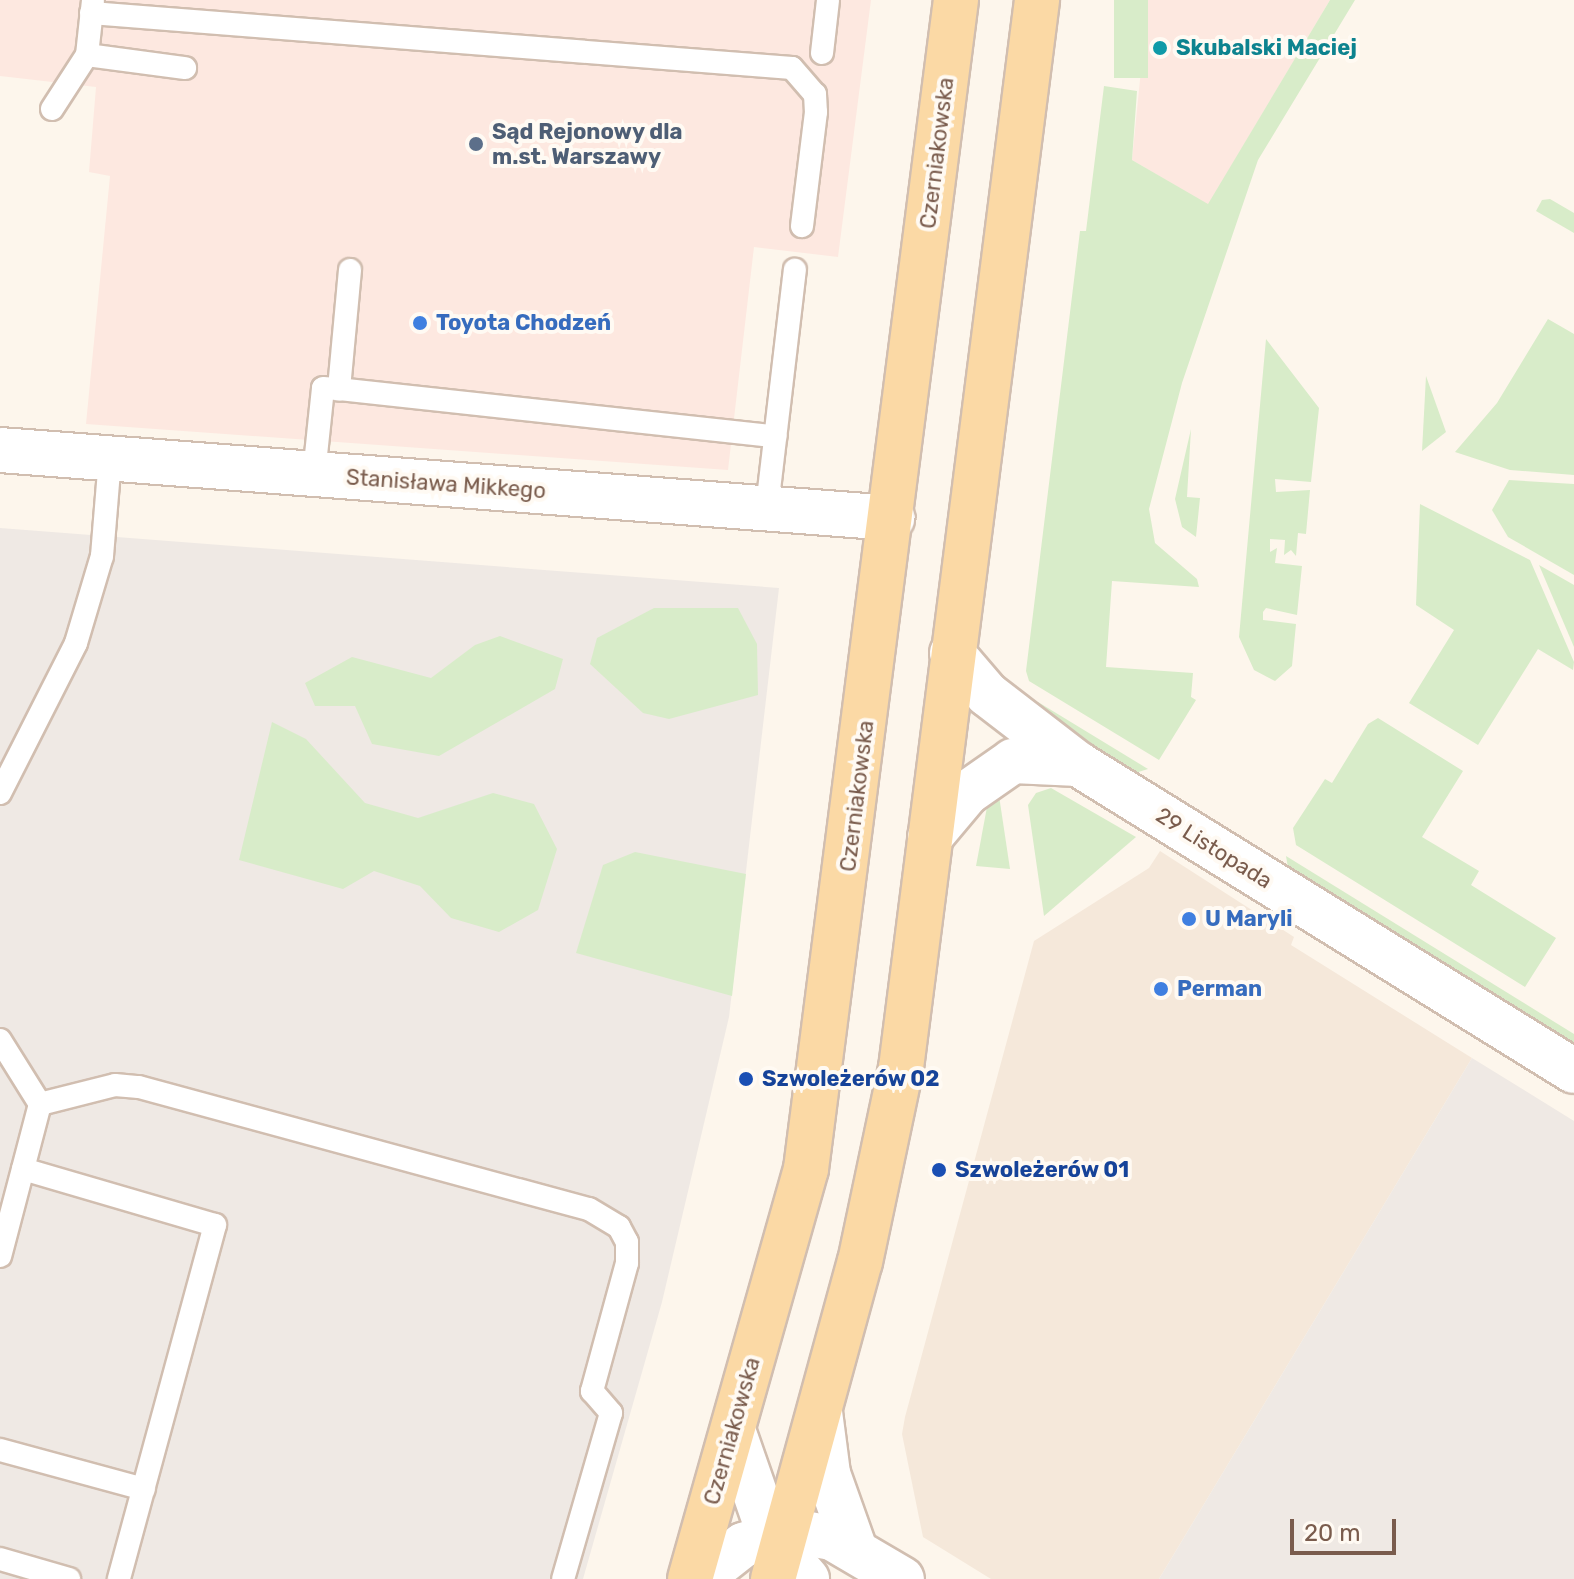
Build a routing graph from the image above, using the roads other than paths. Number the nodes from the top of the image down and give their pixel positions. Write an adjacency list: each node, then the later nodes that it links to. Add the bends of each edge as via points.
1 (828, 0): 5 (lane)
2 (956, 0): 18 (main road, Czerniakowska)
3 (1037, 0): 19 (main road)
4 (92, 7): 6 (lane); 9 (lane, via 792,68 815,94)
5 (822, 53)
6 (87, 55): 7 (lane); 8 (lane)
7 (185, 68)
8 (52, 109)
9 (802, 226)
10 (350, 270): 12 (lane)
11 (795, 270): 13 (lane)
12 (339, 389): 13 (lane); 16 (lane, via 323,388)
13 (775, 436): 17 (lane)
14 (0, 450): 15 (street, Stanisława Mikkego)
15 (110, 459): 16 (street, Stanisława Mikkego); 21 (lane, via 102,556 76,643)
16 (314, 474): 17 (street, Stanisława Mikkego)
17 (767, 507): 18 (street, Stanisława Mikkego)
18 (892, 518): 29 (main road, Czerniakowska, via 806,1169)
19 (952, 653): 20 (street, 29 Listopada, via 987,694); 22 (main road)
20 (1078, 764): 22 (street, via 1013,761 967,793); 24 (street, 29 Listopada)
21 (0, 793)
22 (930, 837): 28 (main road, via 882,1175)
23 (0, 1040): 25 (lane)
24 (1574, 1071)
25 (40, 1104): 26 (lane); 37 (lane, via 115,1085 139,1087 589,1209 619,1227 627,1242 627,1263 592,1391 611,1413)
26 (23, 1169): 27 (lane); 31 (lane, via 215,1225)
27 (0, 1256)
28 (820, 1412): 32 (street, via 828,1474); 33 (main road)
29 (733, 1430): 33 (street); 38 (main road, Czerniakowska)
30 (0, 1450): 31 (lane)
31 (144, 1489): 36 (lane)
32 (855, 1550): 33 (street, via 832,1538); 40 (street)
33 (783, 1555): 39 (street, via 721,1559)
34 (0, 1559): 35 (lane)
35 (69, 1579)
36 (119, 1579)
37 (563, 1579)
38 (690, 1579)
39 (700, 1579)
40 (902, 1579)

